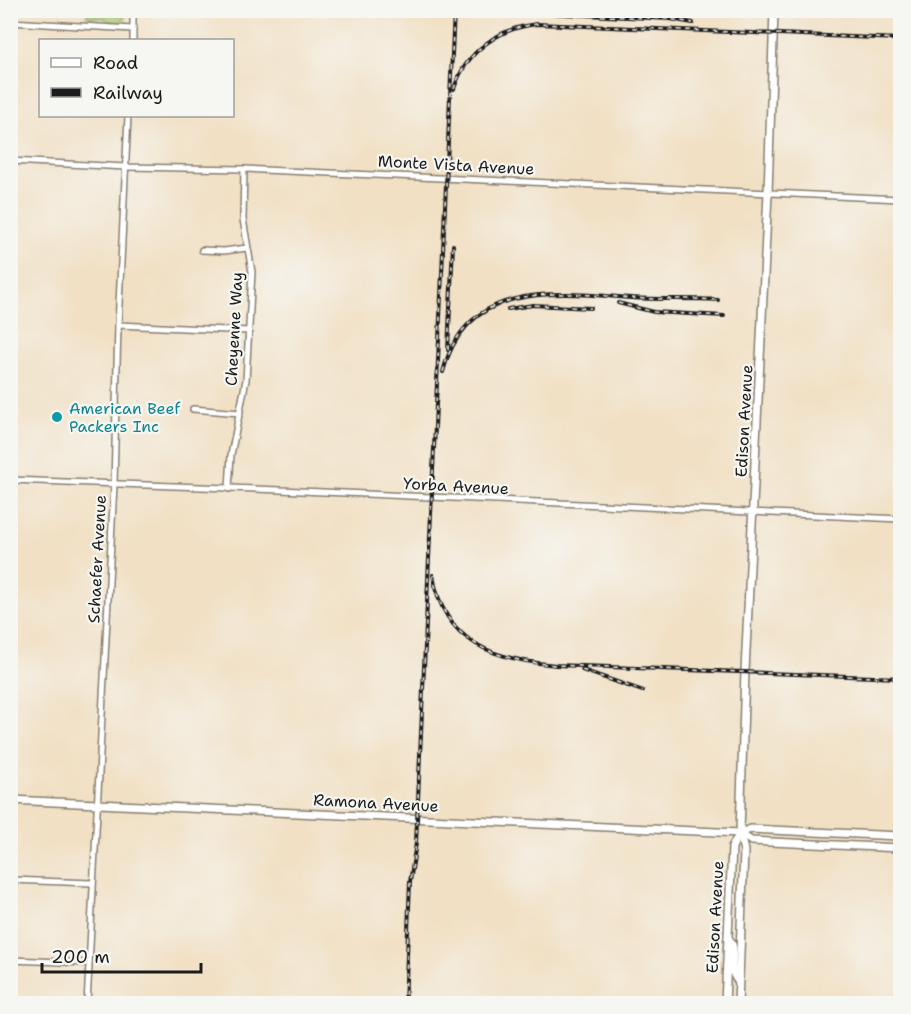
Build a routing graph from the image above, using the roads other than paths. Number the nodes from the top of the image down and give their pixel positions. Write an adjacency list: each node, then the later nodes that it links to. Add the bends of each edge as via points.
1 (133, 10): 4 (street)
2 (774, 10): 10 (main road, Edison Avenue)
3 (10, 22): 4 (street)
4 (133, 29): 5 (street)
5 (133, 39)
6 (128, 117): 8 (street, Schaefer Avenue)
7 (10, 161): 8 (street, Monte Vista Avenue)
8 (126, 167): 9 (street, Monte Vista Avenue); 14 (street, Schaefer Avenue)
9 (244, 169): 10 (street, Monte Vista Avenue); 12 (street, Cheyenne Way)
10 (768, 193): 11 (street, Monte Vista Avenue); 21 (main road, Edison Avenue)
11 (900, 199)
12 (247, 248): 13 (street); 15 (street, Cheyenne Way, via 252,272)
13 (202, 250)
14 (118, 325): 15 (street); 19 (street, Schaefer Avenue)
15 (249, 331): 17 (street, Cheyenne Way)
16 (193, 409): 17 (street)
17 (240, 413): 20 (street, Cheyenne Way)
18 (10, 480): 19 (street, Yorba Avenue)
19 (114, 485): 20 (street, Yorba Avenue); 24 (street, Schaefer Avenue)
20 (229, 489): 21 (street, Yorba Avenue)
21 (754, 512): 22 (street, Yorba Avenue); 25 (main road, Edison Avenue)
22 (900, 519)
23 (10, 800): 24 (main road, Ramona Avenue)
24 (97, 804): 25 (main road, Ramona Avenue); 29 (street, Schaefer Avenue)
25 (740, 833): 26 (main road, Ramona Avenue, via 752,830); 27 (main road, Ramona Avenue, via 751,841); 30 (main road, Edison Avenue, via 732,847); 33 (main road, Edison Avenue, via 744,851)
26 (900, 836)
27 (900, 848)
28 (10, 880): 29 (street)
29 (92, 883): 32 (street, Schaefer Avenue)
30 (728, 938): 33 (main road, via 733,945 732,973); 35 (main road, Edison Avenue)
31 (10, 960): 32 (street)
32 (89, 963): 34 (street, Schaefer Avenue)
33 (738, 981): 36 (main road, Edison Avenue)
34 (87, 1004)
35 (725, 1004)
36 (738, 1004)

